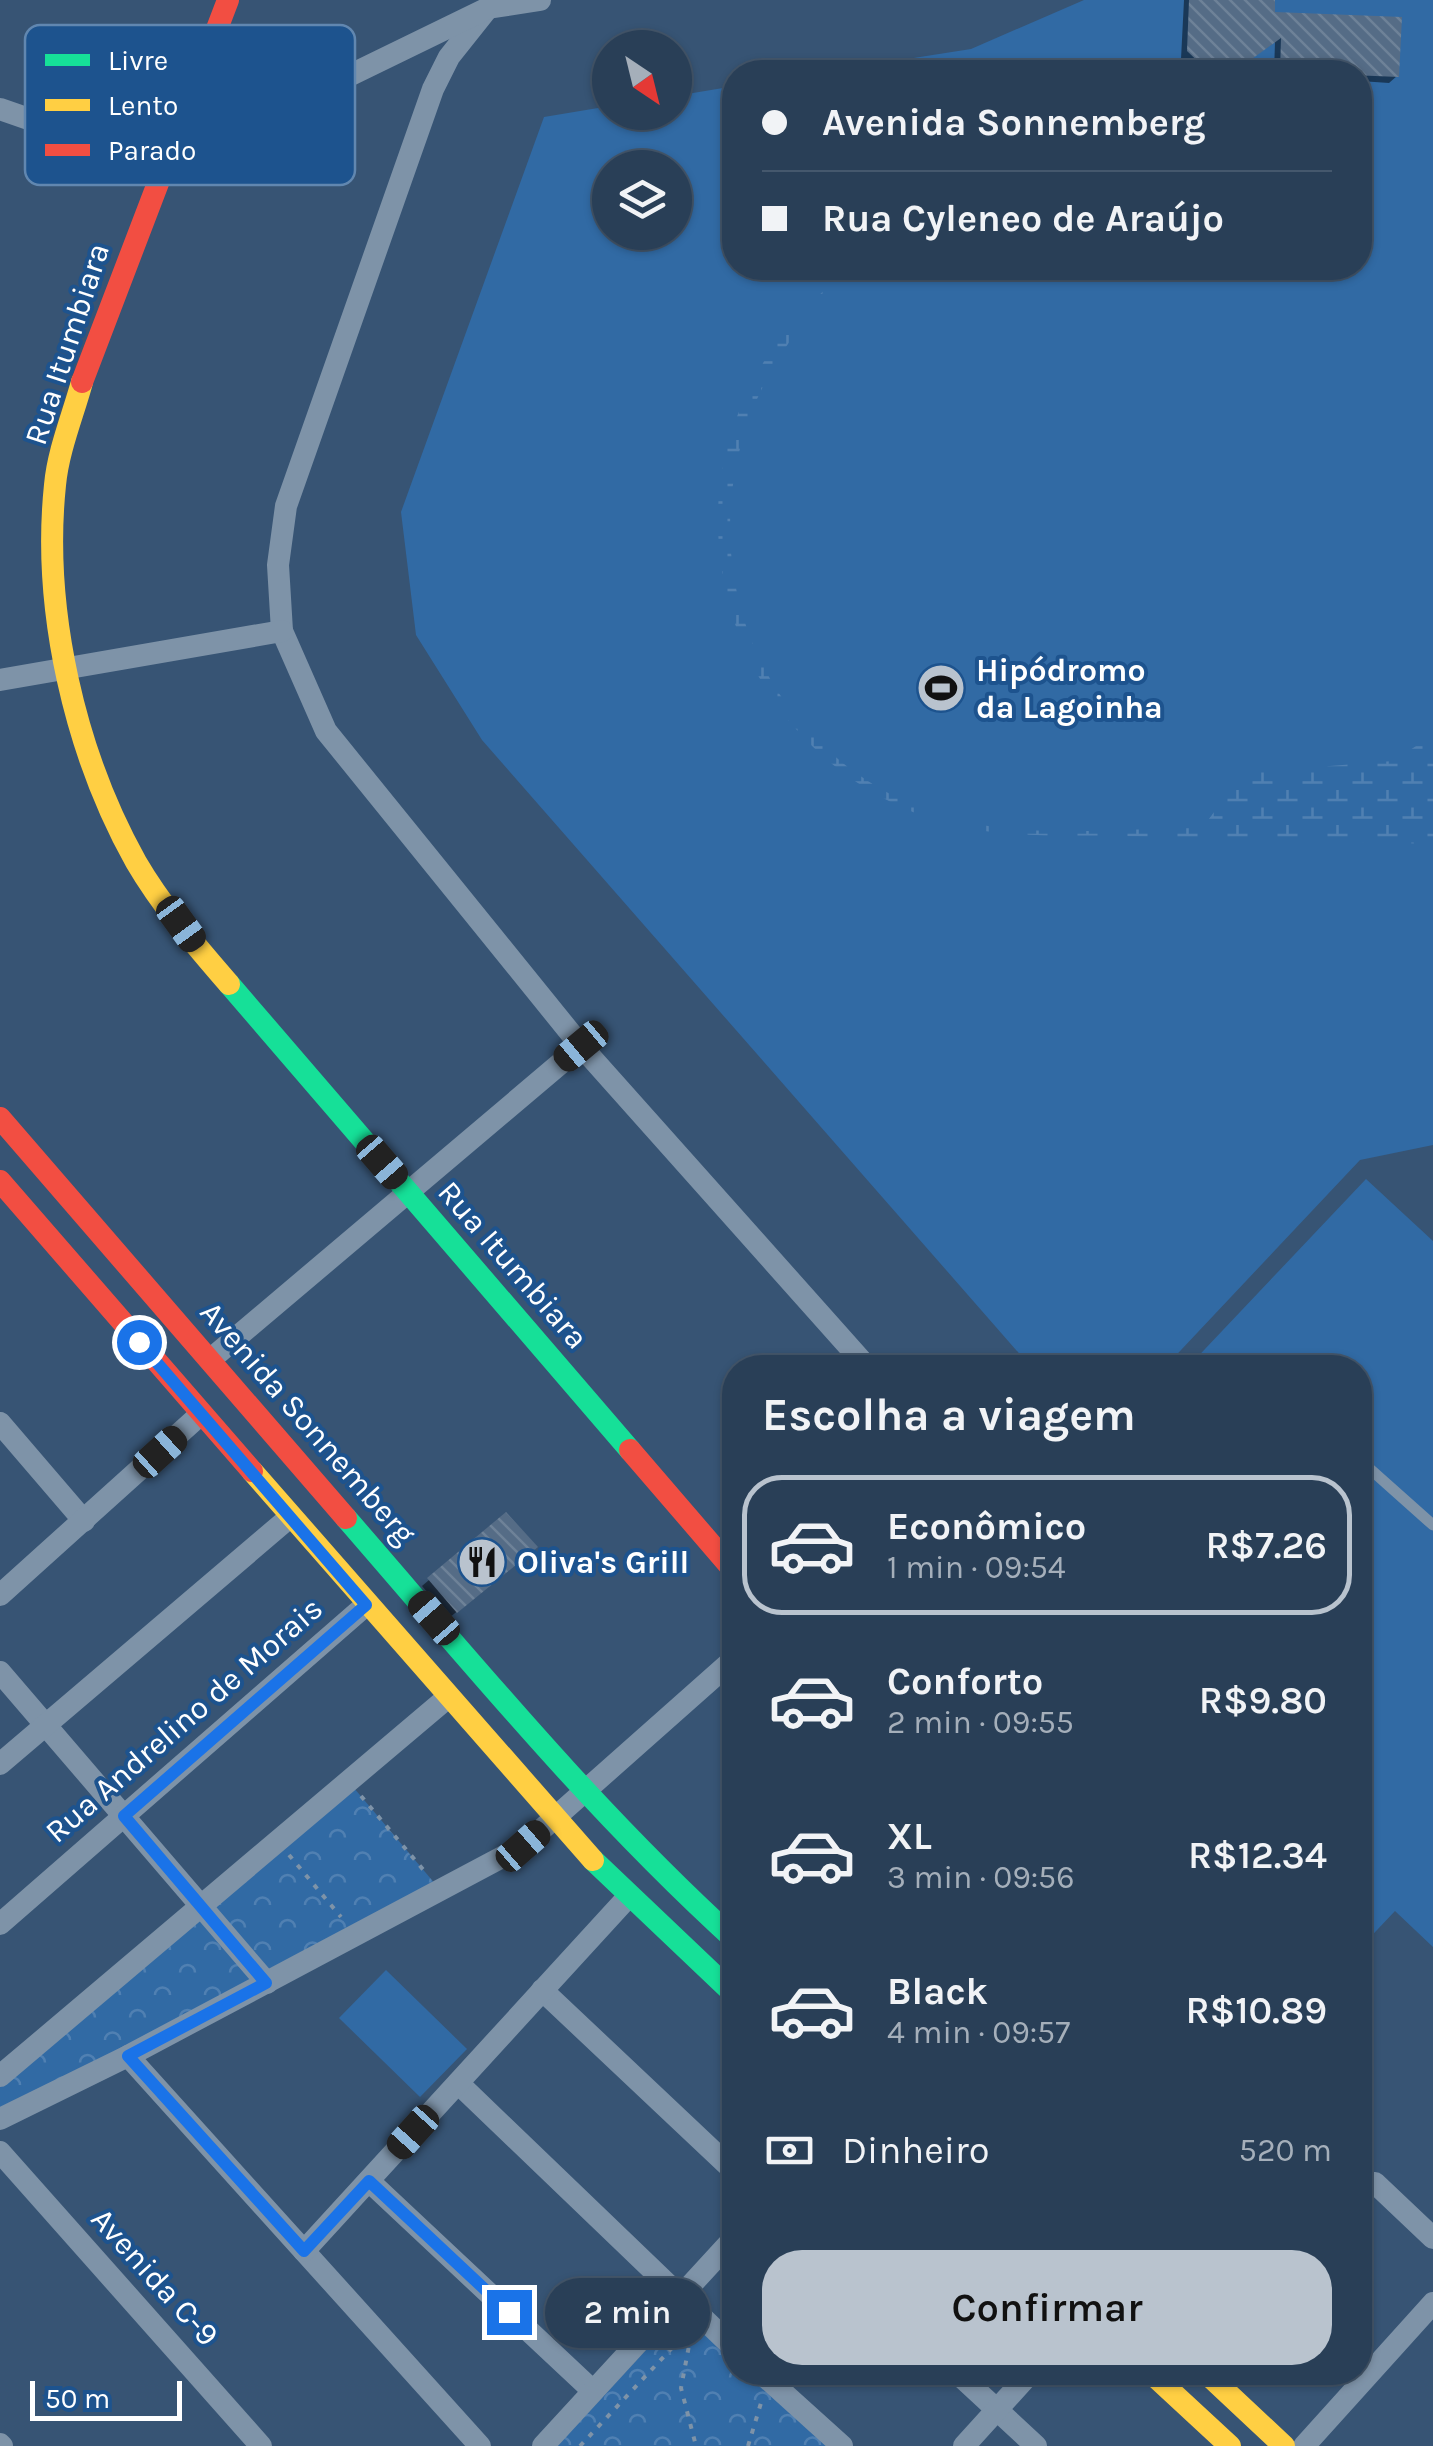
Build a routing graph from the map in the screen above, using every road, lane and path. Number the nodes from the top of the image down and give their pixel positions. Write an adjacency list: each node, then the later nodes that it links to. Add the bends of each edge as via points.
1 (228, 0): 4 (street, Rua Itumbiara)
2 (540, 0): 3 (street)
3 (485, 4): 5 (street); 7 (street)
4 (218, 25)
5 (422, 40): 6 (street); 7 (street)
6 (355, 73)
7 (439, 77): 11 (street, via 286,506 278,565)
8 (0, 109): 9 (street)
9 (25, 118)
10 (157, 185): 12 (street, Rua Itumbiara, via 84,376 55,483 54,573)
11 (282, 631): 12 (street); 14 (street, via 326,731)
12 (68, 668): 13 (street); 17 (street, Rua Itumbiara, via 94,772 136,862 204,955)
13 (0, 680)
14 (581, 1046): 17 (street); 18 (street)
15 (0, 1118): 19 (street, Avenida Sonnemberg)
16 (0, 1181): 20 (street)
17 (408, 1192): 19 (street); 26 (street, Rua Itumbiara)
18 (856, 1355)
19 (211, 1359): 35 (street, Avenida Sonnemberg)
20 (201, 1414): 23 (street); 24 (street)
21 (0, 1423): 24 (street)
22 (1372, 1471): 25 (lane)
23 (290, 1516): 28 (street); 32 (street)
24 (84, 1521): 27 (street)
25 (1433, 1526)
26 (722, 1557)
27 (0, 1595)
28 (366, 1605): 31 (street); 36 (street, Rua Andrelino de Morais)
29 (722, 1669): 35 (street)
30 (0, 1672): 32 (street)
31 (447, 1698): 34 (street); 37 (street)
32 (46, 1725): 33 (street); 36 (street)
33 (0, 1764)
34 (348, 1781): 38 (street); 39 (path)
35 (583, 1791): 37 (street); 43 (street, Avenida Sonnemberg)
36 (124, 1816): 41 (street); 42 (street, Rua Andrelino de Morais)
37 (554, 1819): 39 (street, via 523,1846); 40 (street)
38 (277, 1840): 41 (street); 44 (path)
39 (442, 1892): 44 (street)
40 (628, 1897): 46 (street); 47 (street)
41 (199, 1905): 45 (street); 49 (street)
42 (0, 1924)
43 (722, 1928)
44 (357, 1936): 45 (street)
45 (266, 1983): 48 (street)
46 (722, 1983)
47 (542, 1990): 50 (street); 53 (street)
48 (128, 2056): 51 (street); 57 (street)
49 (0, 2076)
50 (458, 2083): 54 (street); 59 (street)
51 (9, 2115)
52 (0, 2152): 74 (street, Avenida C-9)
53 (722, 2160)
54 (369, 2181): 57 (street); 71 (street)
55 (1375, 2183): 56 (street)
56 (1433, 2238)
57 (304, 2251): 75 (street)
58 (722, 2251): 59 (street)
59 (680, 2298): 62 (street); 71 (street)
60 (1433, 2303): 64 (street)
61 (691, 2333): 63 (path); 77 (path); 78 (path, via 681,2388)
62 (722, 2338)
63 (706, 2346)
64 (1372, 2371)
65 (774, 2385): 80 (street)
66 (970, 2385): 72 (street)
67 (1019, 2385): 72 (street)
68 (1164, 2385): 83 (street)
69 (1218, 2385): 84 (street)
70 (1359, 2385): 85 (street)
71 (593, 2391): 76 (street)
72 (997, 2410): 81 (street); 82 (street)
73 (776, 2411): 79 (path, via 763,2400)
74 (262, 2446)
75 (480, 2446)
76 (543, 2446)
77 (580, 2446)
78 (696, 2446)
79 (748, 2446)
80 (842, 2446)
81 (964, 2446)
82 (1036, 2446)
83 (1230, 2446)
84 (1284, 2446)
85 (1304, 2446)

